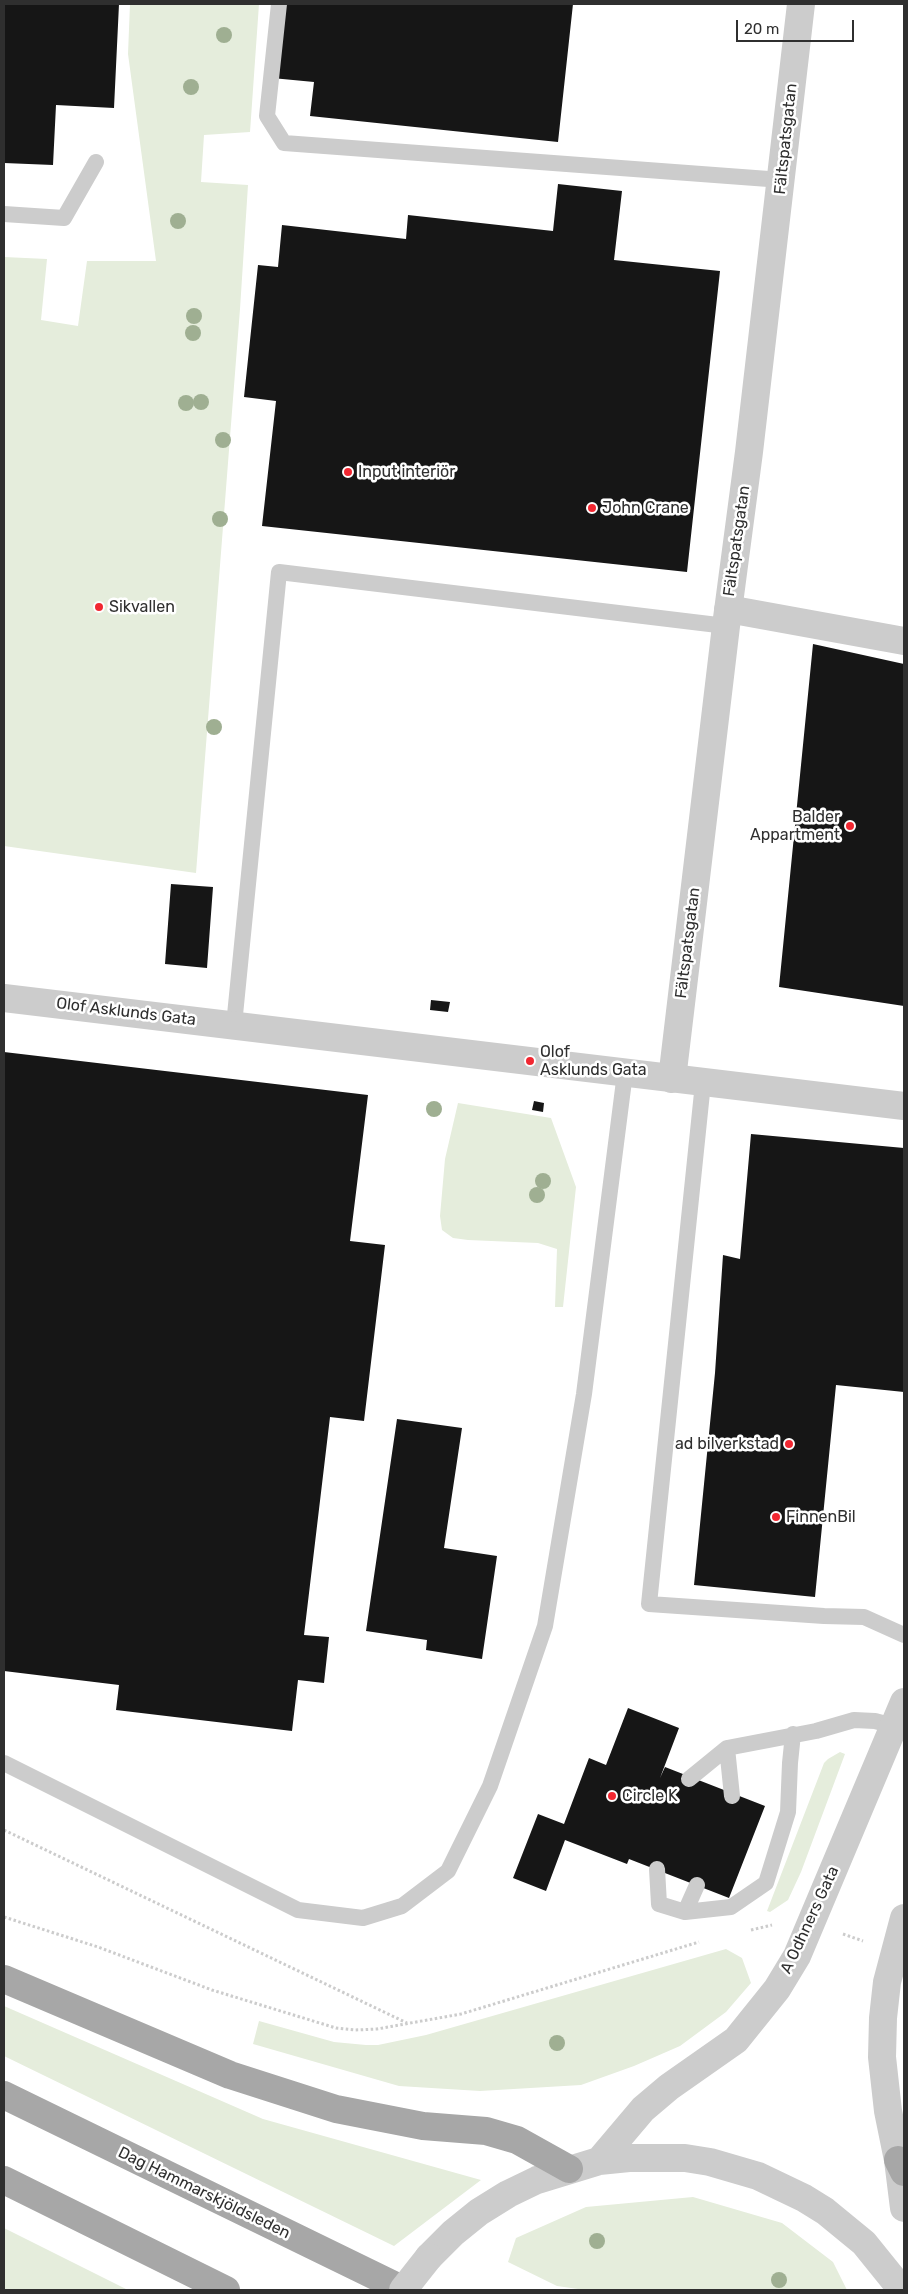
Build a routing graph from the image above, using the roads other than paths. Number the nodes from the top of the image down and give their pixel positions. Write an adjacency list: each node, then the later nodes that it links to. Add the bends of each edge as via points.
1 (279, 4): 4 (lane, via 267,116 284,143)
2 (800, 4): 4 (street, Fältspatsgatan)
3 (96, 162): 5 (lane, via 64,218)
4 (782, 180): 6 (street, Fältspatsgatan)
5 (4, 214)
6 (727, 618): 7 (street); 9 (lane, via 278,572); 11 (street, Fältspatsgatan)
7 (904, 641)
8 (4, 998): 9 (street, Olof Asklunds Gata)
9 (234, 1025): 10 (street, Olof Asklunds Gata)
10 (625, 1073): 11 (street, Olof Asklunds Gata); 18 (lane, via 584,1394 545,1626 490,1786 448,1871 402,1906 363,1918 298,1910)
11 (672, 1079): 12 (street, Olof Asklunds Gata)
12 (703, 1083): 13 (street, Olof Asklunds Gata); 14 (lane, via 649,1604 864,1617)
13 (904, 1106)
14 (904, 1635)
15 (901, 1719): 16 (lane, via 854,1720); 27 (street, A Odhners Gata, via 797,1956 777,1989 736,2040 669,2086 643,2109)
16 (794, 1734): 17 (lane); 23 (lane, via 788,1812 766,1883 730,1907)
17 (727, 1748): 19 (lane); 20 (lane)
18 (4, 1763)
19 (689, 1779)
20 (732, 1796)
21 (657, 1869): 23 (lane, via 659,1904)
22 (697, 1885): 23 (lane)
23 (686, 1912)
24 (904, 1918): 28 (street, via 885,2000 882,2057 888,2111)
25 (4, 1979): 29 (main road, via 230,2075 336,2109 423,2126 486,2130 516,2140)
26 (4, 2095): 33 (main road, Dag Hammarskjöldsleden)
27 (599, 2161): 29 (street); 34 (street, via 685,2158 734,2168 774,2182 845,2226 881,2262)
28 (901, 2166): 31 (street)
29 (570, 2168): 33 (street, bridge, via 508,2194 453,2233 429,2257)
30 (4, 2180): 32 (main road)
31 (904, 2208)
32 (226, 2290)
33 (404, 2290)
34 (902, 2290)

